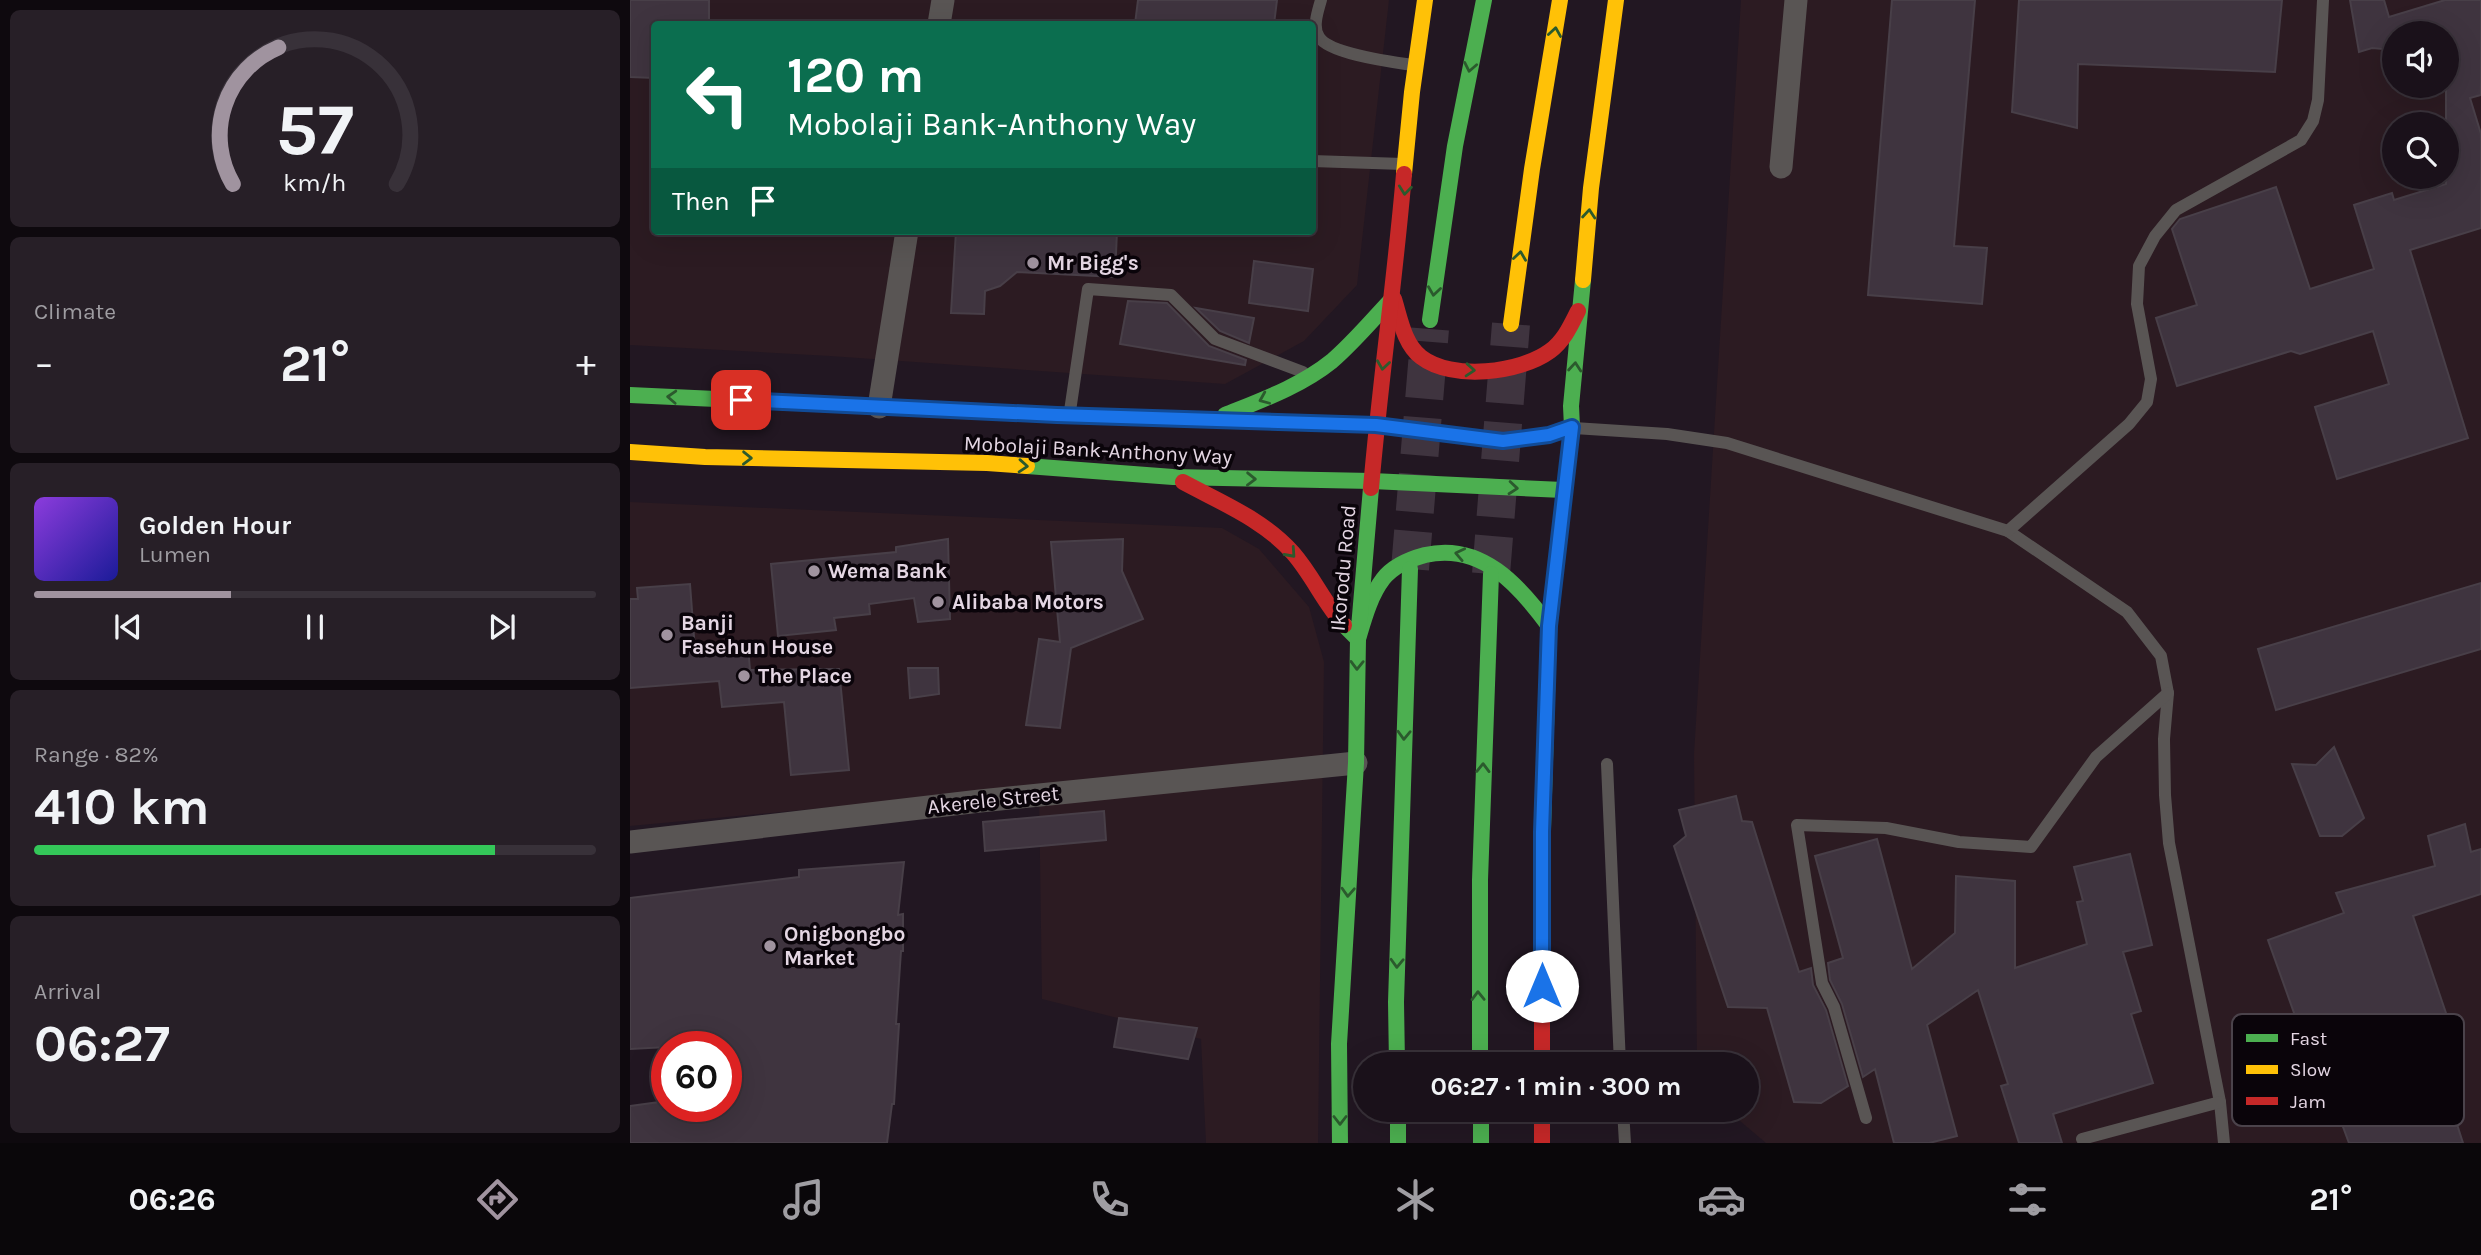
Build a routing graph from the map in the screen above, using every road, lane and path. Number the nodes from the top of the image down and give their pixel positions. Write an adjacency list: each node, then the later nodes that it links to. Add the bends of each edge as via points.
1 (943, 0): 9 (street)
2 (1321, 0): 10 (lane)
3 (1425, 0): 12 (main road, Ikorodu Road)
4 (1484, 0): 19 (main road, one-way to 19, via 1455,146)
5 (1560, 0): 20 (main road, one-way to 5)
6 (1616, 0): 18 (main road, one-way to 6)
7 (1796, 0): 15 (street)
8 (2323, 0): 32 (lane, via 2318,100 2313,121 2301,140 2176,210 2139,267 2137,304 2151,379 2147,402 2129,424)
9 (940, 21)
10 (1316, 22)
11 (1316, 30): 12 (lane, via 1325,44 1370,59)
12 (1416, 66): 14 (main road, Ikorodu Road)
13 (1316, 161): 14 (lane)
14 (1407, 164): 17 (main road, Ikorodu Road, one-way to 17)
15 (1781, 167)
16 (906, 235): 23 (street)
17 (1393, 298): 18 (main road, one-way to 18, via 1405,334 1422,358 1471,371 1504,370 1549,352 1565,337); 21 (main road); 26 (main road, Ikorodu Road, one-way to 26)
18 (1580, 307): 27 (main road, one-way to 18)
19 (1430, 320)
20 (1511, 324)
21 (1312, 376): 24 (lane, via 1215,340 1171,295 1088,289); 25 (main road, one-way to 25)
22 (630, 395): 23 (main road, Mobolaji Bank-Anthony Way, one-way to 22)
23 (879, 407): 24 (main road, Mobolaji Bank-Anthony Way)
24 (1070, 415): 25 (main road, Mobolaji Bank-Anthony Way)
25 (1216, 419): 26 (main road, Mobolaji Bank-Anthony Way)
26 (1376, 425): 27 (main road, Mobolaji Bank-Anthony Way, via 1503,441); 30 (main road, Ikorodu Road)
27 (1572, 427): 31 (main road); 32 (lane, via 1727,443)
28 (630, 452): 29 (main road, Mobolaji Bank-Anthony Way, one-way to 29, via 987,463)
29 (1173, 477): 30 (main road, Mobolaji Bank-Anthony Way, one-way to 30); 36 (main road, one-way to 36, via 1262,524 1292,552 1331,611)
30 (1372, 481): 31 (main road, Mobolaji Bank-Anthony Way, one-way to 31); 36 (main road, Ikorodu Road)
31 (1563, 490): 35 (main road)
32 (2008, 531): 37 (lane, via 2127,612 2161,656)
33 (1410, 569): 41 (main road, one-way to 41)
34 (1491, 574): 42 (main road, one-way to 34, via 1483,749)
35 (1549, 626): 36 (main road, one-way to 36, via 1506,577 1475,557 1442,551 1403,563 1385,575); 43 (main road, via 1542,832)
36 (1358, 639): 38 (main road, Ikorodu Road, one-way to 38)
37 (2168, 693): 45 (lane, via 2164,739 2169,843); 46 (lane, via 2096,757 2031,847 1959,842 1886,828 1797,825 1822,983 1834,1007)
38 (1356, 762): 40 (street, Akerele Street); 52 (main road, Ikorodu Road, one-way to 52, via 1339,1044)
39 (1607, 764): 44 (lane)
40 (630, 842)
41 (1397, 1052)
42 (1480, 1052)
43 (1542, 1052)
44 (1619, 1052)
45 (2220, 1102): 51 (lane); 57 (lane)
46 (1866, 1118)
47 (1398, 1122): 53 (main road)
48 (1481, 1122): 54 (main road)
49 (1542, 1122): 55 (main road)
50 (1624, 1122): 56 (lane)
51 (2082, 1139)
52 (1340, 1143)
53 (1398, 1143)
54 (1481, 1143)
55 (1542, 1143)
56 (1625, 1143)
57 (2224, 1143)

